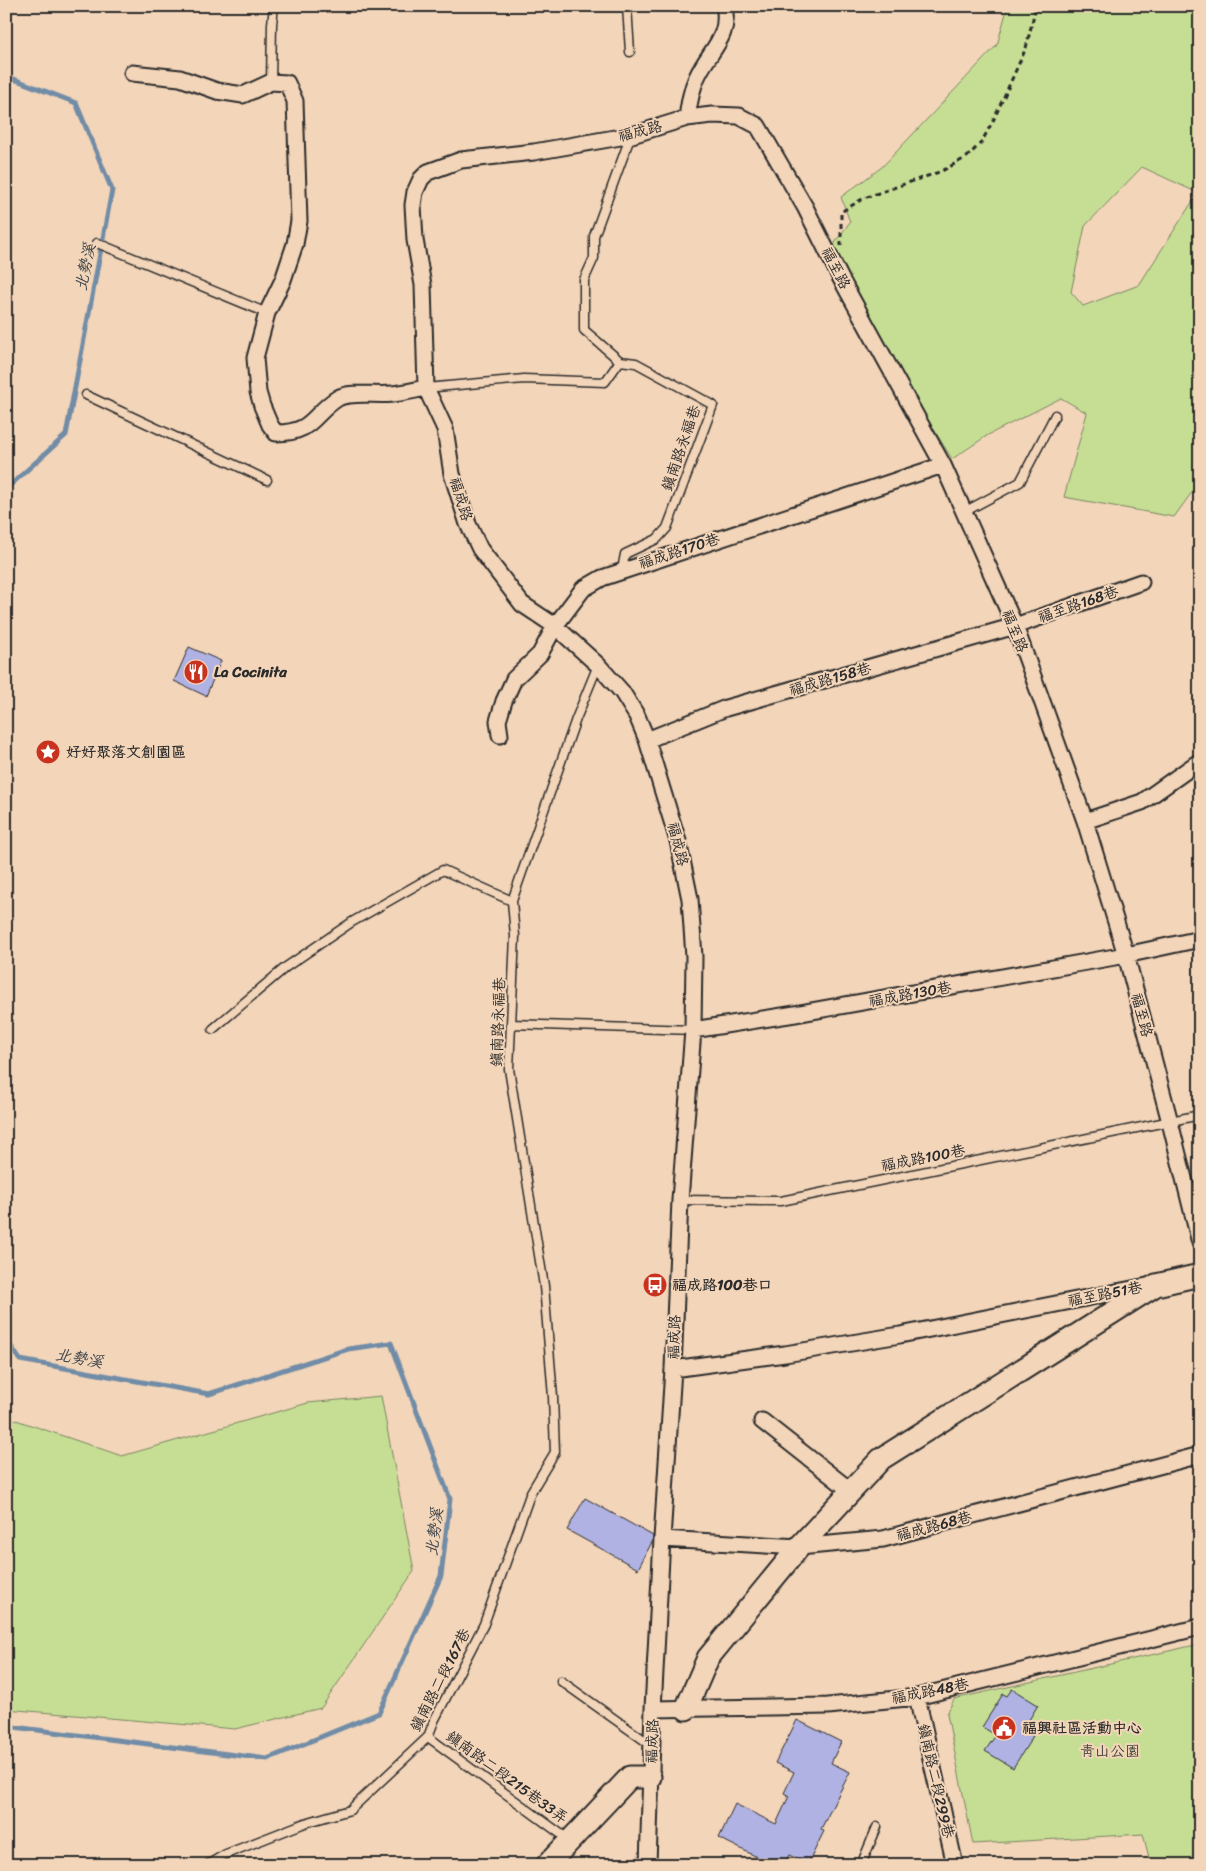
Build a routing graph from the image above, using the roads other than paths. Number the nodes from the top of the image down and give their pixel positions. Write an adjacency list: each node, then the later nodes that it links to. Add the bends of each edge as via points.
1 (274, 6): 6 (lane)
2 (627, 6): 4 (lane)
3 (724, 6): 7 (street, via 724,33 697,77)
4 (630, 52)
5 (132, 73): 6 (street, via 180,78 217,91 243,95)
6 (271, 82): 10 (street, via 287,83 295,102 298,221 283,280)
7 (687, 118): 8 (street, 福成路); 15 (street, 福至路, via 739,116 758,126)
8 (632, 135): 11 (lane, via 594,236 594,258 584,280 584,330); 12 (street, 福成路, via 534,152 461,160 428,172 421,179 413,205 423,285)
9 (97, 243): 10 (lane)
10 (267, 313): 12 (street, via 255,358 258,392 276,433 290,433 311,424 339,397)
11 (620, 361): 12 (lane, via 605,382 524,378); 18 (lane, 鎮南路永福巷, via 636,363 713,405 667,528 657,539 625,554)
12 (426, 388): 20 (street, 福成路, via 445,429 452,474 480,549 522,604)
13 (86, 395): 16 (lane)
14 (1055, 415): 17 (lane, via 1020,482)
15 (943, 465): 17 (street, 福至路); 18 (street, 福成路170巷)
16 (267, 480)
17 (964, 512): 21 (street, 福至路)
18 (622, 570): 20 (street, 福成路170巷, via 583,589)
19 (1141, 582): 21 (street, 福至路168巷)
20 (555, 626): 22 (street, 福成路); 23 (street, 福成路170巷, via 540,654 514,679 498,721)
21 (1015, 626): 24 (street, 福成路158巷, via 726,708); 26 (street, 福至路)
22 (598, 665): 24 (street, 福成路, via 622,692); 27 (lane, 鎮南路永福巷)
23 (500, 735)
24 (647, 740): 32 (street, 福成路, via 678,841 690,899 694,957)
25 (1200, 761): 26 (street, via 1142,802)
26 (1085, 821): 29 (street, 福至路)
27 (512, 901): 30 (lane, 鎮南路永福巷, via 515,936); 31 (lane, via 443,870 352,922 286,967)
28 (1200, 939): 29 (street, 福成路130巷)
29 (1126, 955): 32 (street, 福成路130巷); 34 (street, 福至路)
30 (511, 1024): 32 (lane); 41 (lane, 鎮南路永福巷, via 509,1069 544,1286)
31 (213, 1029)
32 (693, 1030): 35 (street, 福成路)
33 (1200, 1115): 34 (lane, 福成路100巷)
34 (1170, 1122): 35 (lane, 福成路100巷, via 781,1201); 36 (street, 福至路)
35 (680, 1200): 39 (street, 福成路)
36 (1200, 1242)
37 (1200, 1276): 38 (street)
38 (1156, 1285): 39 (street, 福至路51巷, via 900,1335); 43 (street, 福至路51巷, via 881,1459)
39 (673, 1369): 44 (street, 福成路)
40 (762, 1421): 43 (street)
41 (555, 1452): 51 (lane, 鎮南路二段167巷, via 531,1492 484,1624)
42 (1200, 1455): 45 (street, 福成路68巷, via 883,1539)
43 (851, 1491): 45 (street, 福至路51巷)
44 (662, 1539): 45 (street, 福成路68巷); 49 (street, 福成路)
45 (799, 1547): 50 (street, 福至路51巷, via 708,1658)
46 (1200, 1627): 48 (street, 福成路48巷)
47 (561, 1681): 52 (lane)
48 (917, 1697): 50 (street, 福成路48巷, via 828,1706); 60 (street, 鎮南路二段299巷)
49 (653, 1709): 50 (street, 福成路48巷); 52 (street, 福成路)
50 (686, 1709)
51 (428, 1737): 55 (lane, 鎮南路二段215巷33弄); 56 (lane, 鎮南路二段167巷, via 350,1810 296,1827 226,1854)
52 (652, 1746): 53 (street, 福成路)
53 (650, 1777): 55 (street, via 630,1777); 58 (street, 福成路)
54 (877, 1827): 59 (lane)
55 (569, 1840): 57 (street)
56 (207, 1865)
57 (547, 1865)
58 (648, 1865)
59 (861, 1865)
60 (955, 1865)

